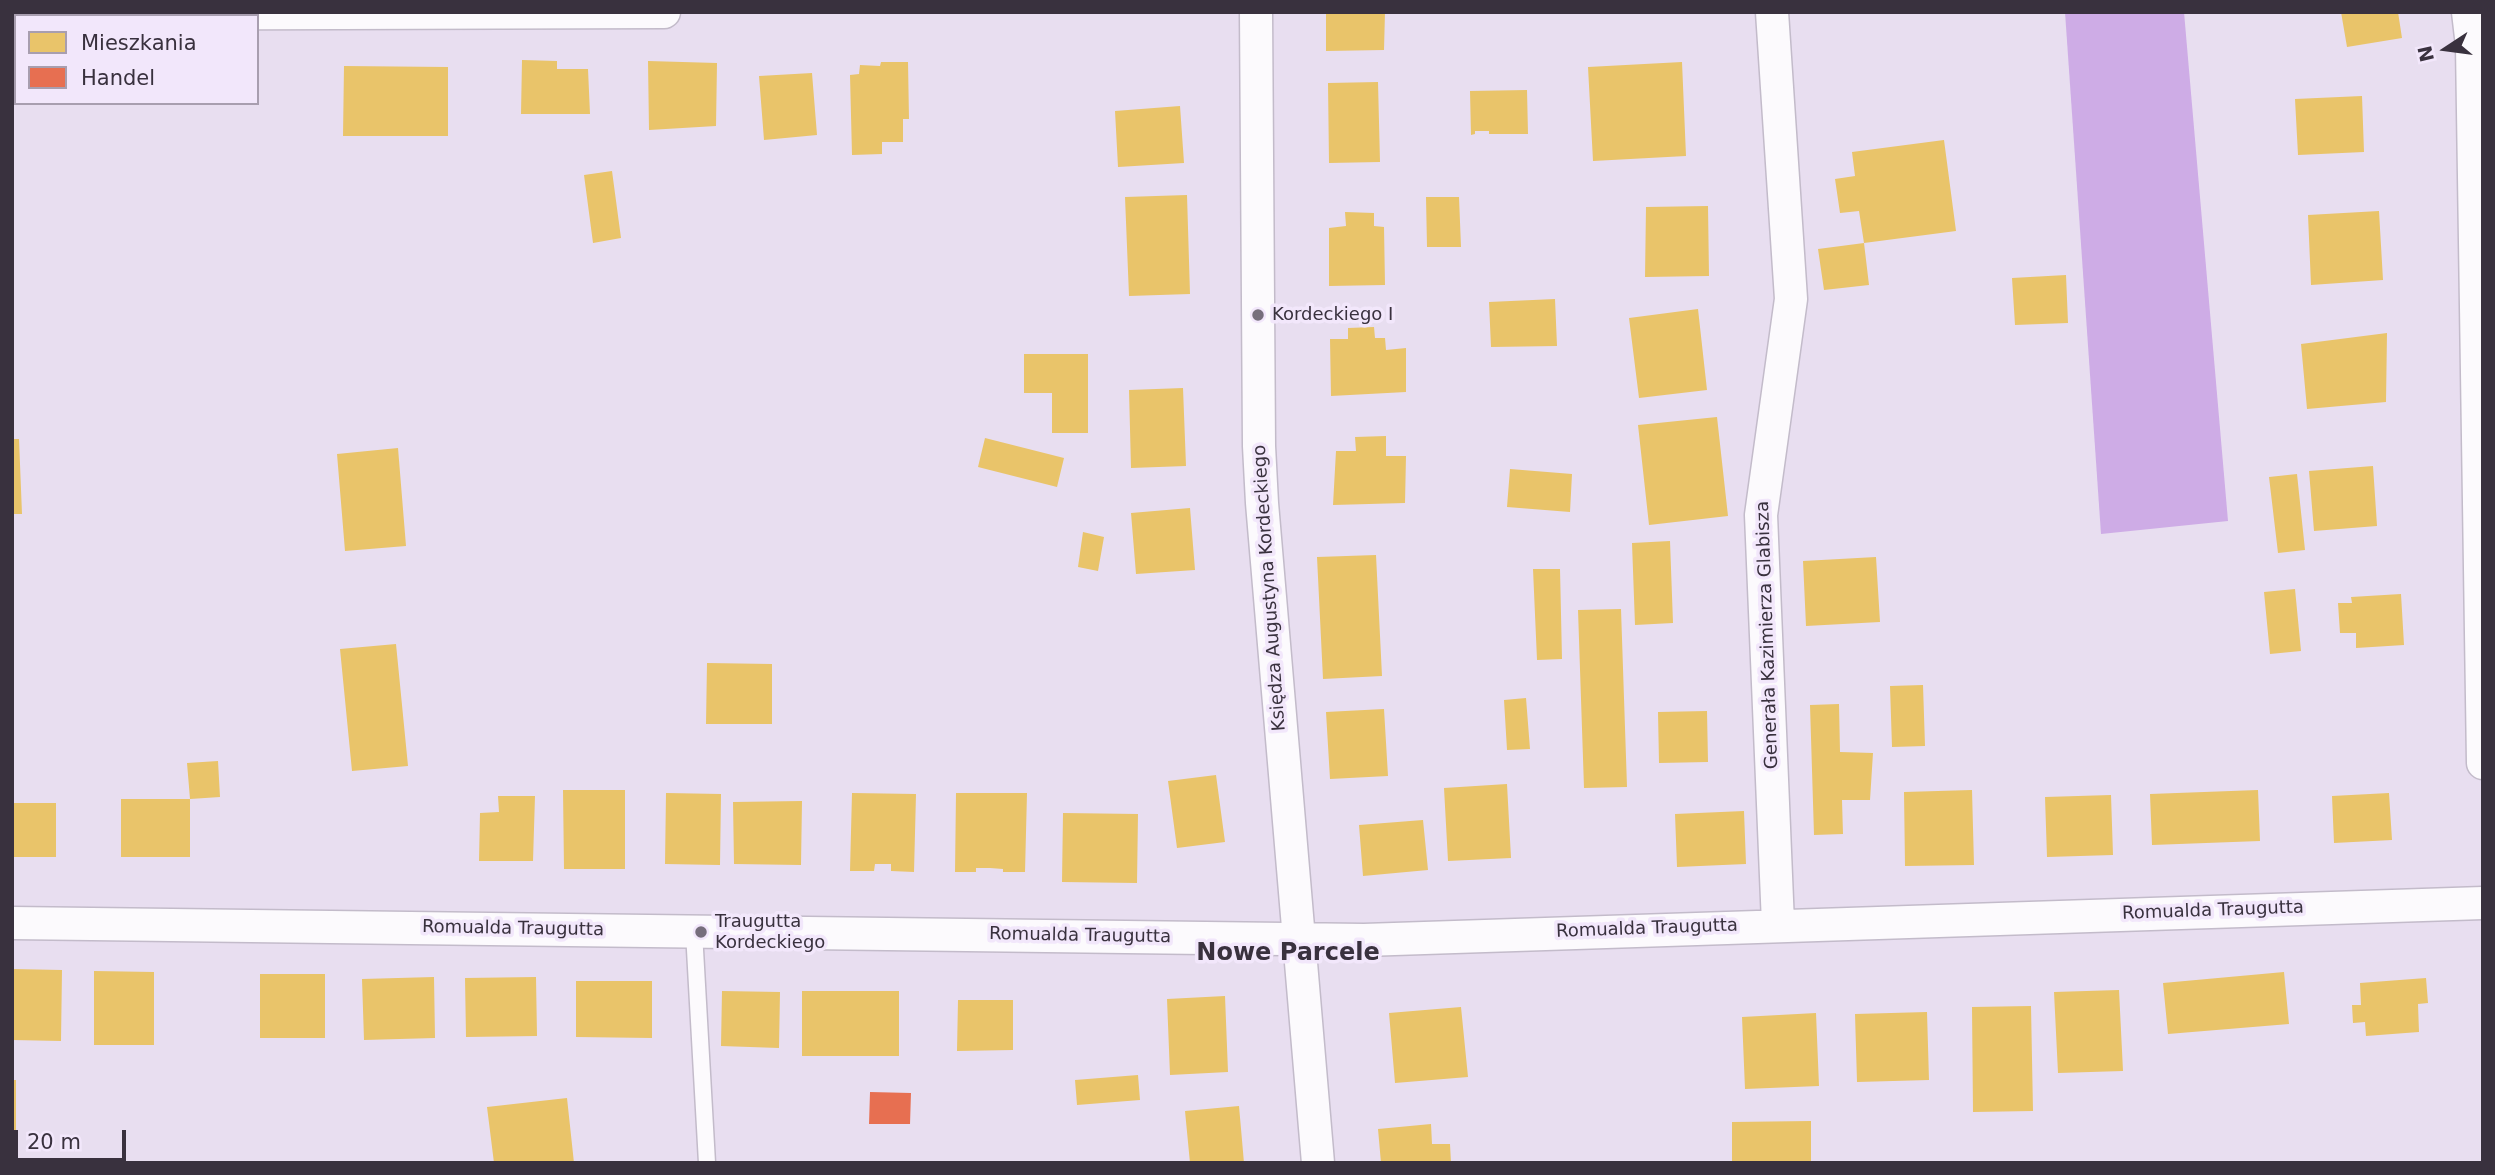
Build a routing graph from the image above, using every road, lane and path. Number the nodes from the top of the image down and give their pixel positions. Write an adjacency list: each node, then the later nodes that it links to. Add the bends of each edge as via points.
1 (664, 12): 5 (street)
2 (1256, 12): 11 (street, Księdza Augustyna Kordeckiego, via 1259,446)
3 (1772, 12): 9 (street, Generała Kazimierza Glabisza, via 1791,299 1761,515)
4 (2468, 12): 6 (street)
5 (12, 14)
6 (2483, 763)
7 (2483, 903): 9 (street, Romualda Traugutta)
8 (12, 923): 10 (street, Romualda Traugutta)
9 (1778, 924): 11 (street, Romualda Traugutta)
10 (694, 932): 11 (street, Romualda Traugutta); 12 (lane)
11 (1299, 940): 13 (street, Księdza Augustyna Kordeckiego)
12 (708, 1163)
13 (1318, 1163)

